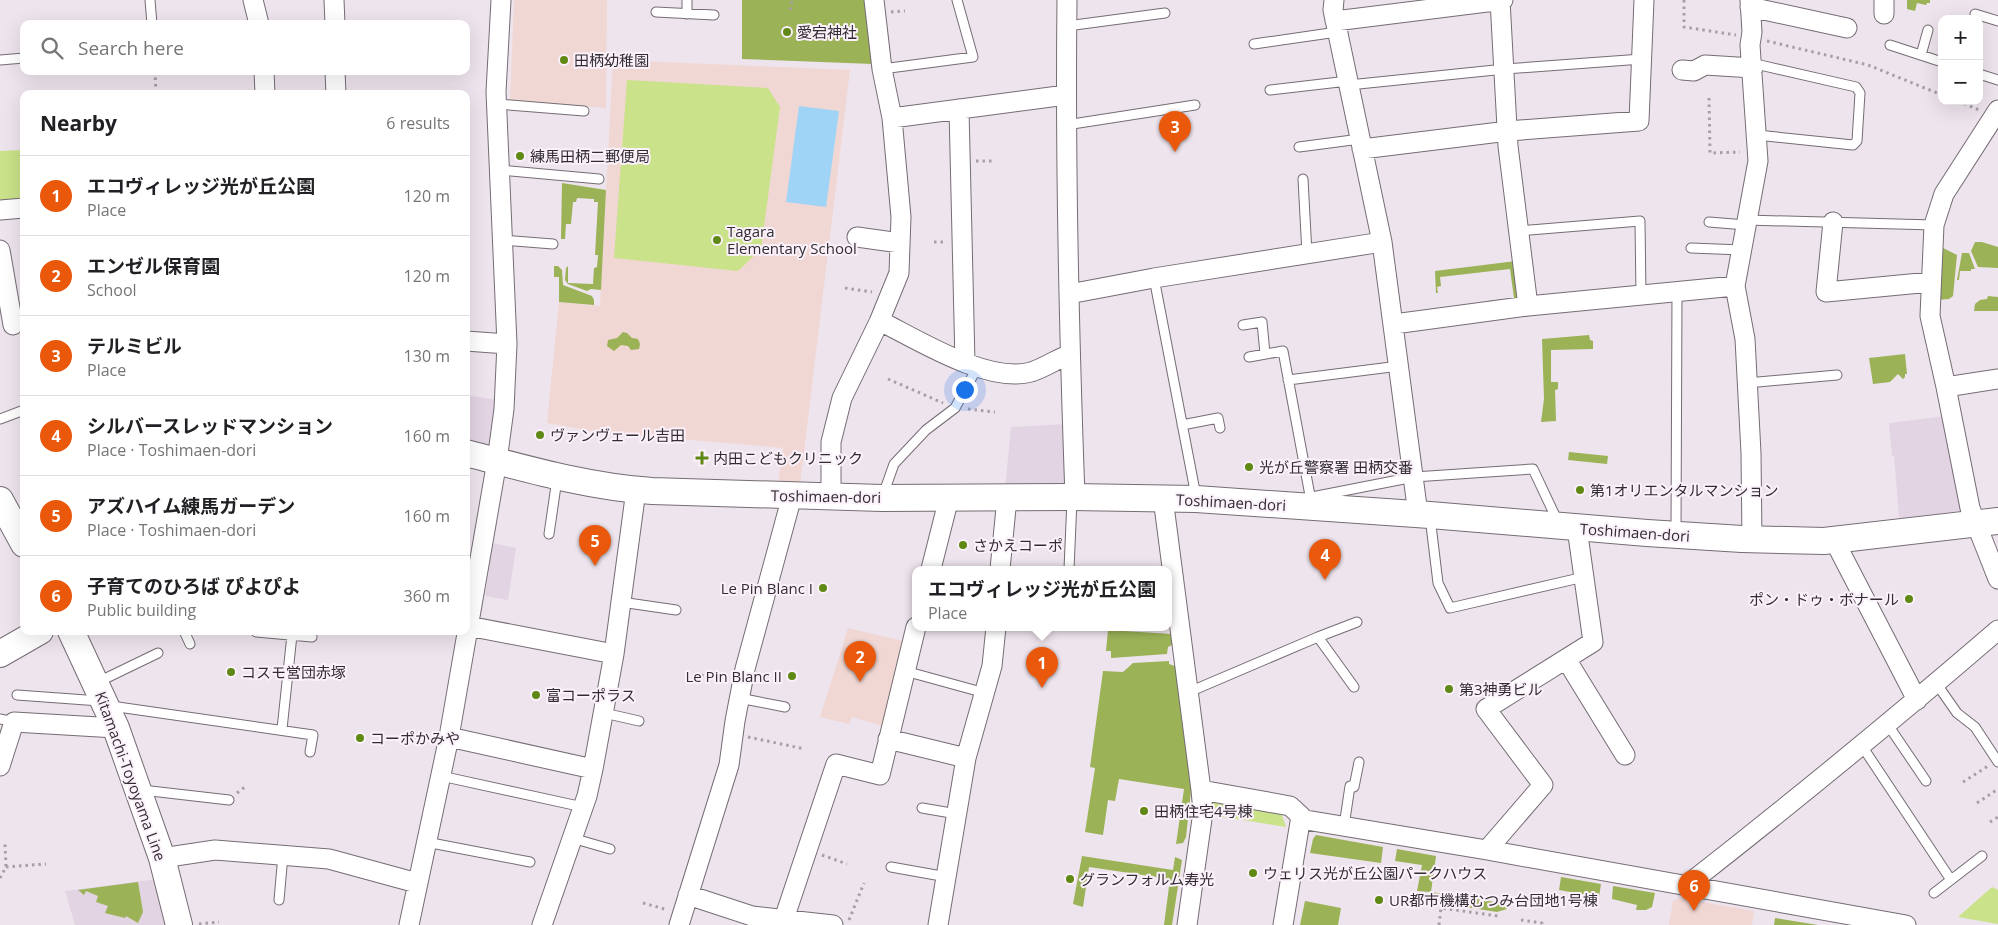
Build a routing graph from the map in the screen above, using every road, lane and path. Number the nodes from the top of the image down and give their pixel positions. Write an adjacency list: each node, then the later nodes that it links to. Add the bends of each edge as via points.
1 (150, 0): 21 (lane)
2 (253, 0): 22 (street)
3 (334, 0): 23 (street)
4 (501, 0): 54 (street)
5 (687, 0): 18 (lane)
6 (792, 0): 15 (path)
7 (874, 0): 38 (street)
8 (957, 0): 38 (lane, via 973,57)
9 (1067, 0): 25 (street)
10 (1334, 0): 26 (street)
11 (1501, 0): 26 (street); 39 (street)
12 (1644, 0): 34 (street)
13 (1684, 0): 29 (path, via 1684,27)
14 (1750, 4): 27 (street); 29 (street)
15 (790, 10)
16 (656, 12): 18 (lane)
17 (1165, 13): 25 (lane)
18 (687, 14): 20 (lane)
19 (1976, 14): 24 (lane)
20 (714, 15)
21 (152, 20)
22 (258, 20)
23 (335, 20)
24 (1998, 21)
25 (1067, 26): 52 (street)
26 (1336, 27): 30 (lane); 46 (street)
27 (1846, 28)
28 (1928, 30): 32 (lane)
29 (1751, 37): 37 (street); 51 (path, via 1868,65)
30 (1254, 44)
31 (1890, 45): 32 (lane)
32 (1921, 55): 36 (lane)
33 (20, 58): 35 (lane)
34 (1642, 59): 39 (lane); 62 (street, via 1640,121)
35 (0, 60)
36 (1938, 61)
37 (1752, 67): 40 (street, via 1705,65 1694,71); 64 (street); 64 (lane, via 1760,65 1856,87 1860,92 1857,141 1853,145)
38 (882, 69): 60 (street)
39 (1505, 69): 46 (lane); 62 (street)
40 (1682, 70)
41 (155, 75): 47 (path)
42 (264, 75): 48 (street)
43 (335, 75): 49 (street)
44 (1983, 75): 45 (lane)
45 (1998, 80)
46 (1348, 83): 50 (lane); 63 (street)
47 (156, 90)
48 (265, 90)
49 (336, 90)
50 (1270, 90)
51 (1938, 92)
52 (1066, 95): 57 (street); 61 (street)
53 (1709, 98): 64 (path, via 1710,153)
54 (497, 104): 58 (lane); 66 (street)
55 (1195, 105): 61 (lane)
56 (1971, 105): 59 (path)
57 (959, 109): 60 (street); 103 (street)
58 (584, 111)
59 (1996, 113): 74 (street, via 1948,186)
60 (892, 118): 79 (street, via 901,217)
61 (1066, 125): 90 (street)
62 (1508, 131): 63 (street); 75 (street)
63 (1361, 144): 65 (lane); 78 (street)
64 (1758, 144): 73 (street)
65 (1299, 147)
66 (500, 170): 67 (lane); 77 (street)
67 (600, 179)
68 (1303, 179): 84 (lane)
69 (20, 208): 70 (street)
70 (0, 210)
71 (1709, 222): 73 (lane)
72 (1833, 222): 73 (lane); 74 (lane); 86 (street, via 1826,292)
73 (1747, 223): 83 (street)
74 (1934, 225): 86 (street)
75 (1519, 231): 92 (lane, via 1640,221); 93 (street)
76 (857, 237): 79 (street)
77 (502, 240): 80 (lane); 99 (street)
78 (1382, 242): 84 (street); 95 (street)
79 (900, 243): 91 (street, via 900,273)
80 (553, 244)
81 (1691, 248): 83 (lane)
82 (0, 250): 97 (street)
83 (1742, 250): 87 (street)
84 (1307, 254): 85 (street)
85 (1154, 278): 90 (street); 115 (lane)
86 (1931, 282): 110 (street, via 1931,325)
87 (1735, 286): 89 (street); 109 (street, via 1745,339)
88 (845, 288): 91 (path)
89 (1677, 292): 92 (street); 136 (lane)
90 (1069, 294): 100 (street)
91 (890, 295): 94 (street)
92 (1641, 296): 93 (street)
93 (1528, 306): 95 (street)
94 (880, 321): 103 (street); 123 (street, via 842,398 831,442)
95 (1394, 324): 104 (street)
96 (1243, 325): 101 (lane, via 1262,322)
97 (12, 326)
98 (470, 341): 99 (street)
99 (507, 344): 118 (street)
100 (1070, 354): 103 (street, via 1030,372 1006,374); 124 (street)
101 (1265, 354): 102 (lane); 108 (lane, via 1283,351)
102 (1249, 357)
103 (971, 365): 111 (lane)
104 (1399, 366): 108 (lane); 120 (street)
105 (1837, 375): 109 (lane)
106 (888, 379): 111 (path)
107 (1998, 379): 110 (street)
108 (1288, 380): 130 (lane)
109 (1747, 383): 138 (street)
110 (1946, 387): 133 (street, via 1970,508)
111 (955, 408): 113 (path); 125 (lane, via 926,430 894,464)
112 (20, 412): 114 (lane)
113 (995, 412)
114 (0, 419)
115 (1182, 425): 116 (lane, via 1218,418); 129 (lane)
116 (1220, 428)
117 (470, 454): 118 (street, Toshimaen-dori)
118 (497, 461): 119 (street, Toshimaen-dori); 149 (street)
119 (558, 477): 121 (street, Toshimaen-dori); 135 (lane)
120 (1414, 477): 130 (lane); 132 (street); 134 (lane, via 1533,469)
121 (636, 490): 122 (street, Toshimaen-dori); 147 (street)
122 (792, 496): 123 (street, Toshimaen-dori); 171 (street)
123 (831, 497): 125 (street, Toshimaen-dori)
124 (1074, 497): 127 (street, Toshimaen-dori); 128 (street, Toshimaen-dori); 142 (lane)
125 (882, 498): 126 (street, Toshimaen-dori)
126 (949, 498): 127 (street, Toshimaen-dori); 140 (street)
127 (1007, 498): 141 (street)
128 (1162, 498): 129 (street, Toshimaen-dori); 143 (street)
129 (1196, 499): 130 (street, Toshimaen-dori)
130 (1311, 502): 132 (street, Toshimaen-dori)
131 (2, 507): 137 (street)
132 (1424, 515): 134 (street, Toshimaen-dori); 145 (lane, via 1438,583 1450,608)
133 (1986, 523): 139 (street, Toshimaen-dori); 146 (street)
134 (1568, 528): 136 (street, Toshimaen-dori); 145 (street)
135 (548, 534)
136 (1676, 534): 138 (street, Toshimaen-dori)
137 (20, 537)
138 (1752, 540): 139 (street, Toshimaen-dori)
139 (1834, 540): 175 (street)
140 (932, 566)
141 (1000, 566)
142 (1069, 566)
143 (1171, 566)
144 (1172, 570): 172 (street)
145 (1584, 577): 166 (street, via 1593,642)
146 (1998, 579)
147 (622, 602): 148 (lane); 165 (street)
148 (676, 610)
149 (470, 615)
150 (1357, 622): 161 (lane)
151 (470, 626): 165 (street)
152 (1998, 630): 169 (street)
153 (915, 631): 167 (street)
154 (996, 631): 173 (street, via 992,666)
155 (33, 635): 164 (street)
156 (73, 635): 176 (street, Kitamachi-Toyoyama Line)
157 (187, 635): 162 (lane)
158 (292, 635): 160 (lane); 182 (lane)
159 (466, 635): 184 (street)
160 (312, 637)
161 (1318, 638): 170 (lane); 172 (lane)
162 (190, 644)
163 (158, 653): 176 (lane)
164 (0, 654)
165 (614, 654): 178 (street)
166 (1566, 659): 189 (street); 215 (street, via 1486,709 1543,785)
167 (905, 671): 173 (lane); 185 (street)
168 (701, 675): 171 (path)
169 (1936, 683): 175 (street); 191 (lane, via 1957,712 1975,727)
170 (1354, 687)
171 (741, 690): 177 (lane); 183 (street)
172 (1189, 692): 200 (street)
173 (984, 693): 190 (street)
174 (17, 695): 176 (lane)
175 (1917, 700): 181 (street)
176 (106, 704): 179 (street); 182 (lane); 199 (street, Kitamachi-Toyoyama Line)
177 (785, 707)
178 (604, 713): 180 (lane); 194 (street)
179 (7, 721): 193 (street)
180 (639, 721)
181 (1888, 725): 186 (street); 196 (lane)
182 (282, 729): 188 (lane, via 313,735)
183 (733, 734): 187 (path); 231 (street, via 729,765)
184 (449, 737): 194 (street); 195 (street)
185 (888, 739): 190 (street); 214 (street, via 880,775 836,764)
186 (1862, 746): 226 (lane); 229 (street)
187 (805, 749)
188 (310, 752)
189 (1625, 755)
190 (966, 758): 205 (street)
191 (1997, 761): 197 (path)
192 (1359, 762): 209 (lane, via 1354,787 1350,786)
193 (0, 766)
194 (594, 768): 203 (street)
195 (441, 776): 203 (lane); 211 (street)
196 (1926, 781)
197 (1963, 782)
198 (1998, 789): 202 (path)
199 (138, 790): 201 (lane); 218 (street, Kitamachi-Toyoyama Line)
200 (1201, 790): 207 (street, via 1290,806 1301,816); 246 (street, via 1203,812)
201 (229, 800)
202 (1977, 803)
203 (583, 807): 210 (street)
204 (922, 808): 205 (lane)
205 (957, 814): 224 (street)
206 (1998, 817): 208 (path)
207 (1300, 819): 209 (street); 247 (street)
208 (1990, 822)
209 (1344, 826): 215 (street)
210 (572, 838): 213 (lane); 242 (street)
211 (426, 842): 219 (lane); 227 (street)
212 (5, 844): 222 (path)
213 (610, 848)
214 (808, 850): 221 (path); 235 (street)
215 (1487, 850): 229 (street)
216 (283, 856): 218 (street, via 215,850); 227 (street, via 328,859); 232 (lane)
217 (1982, 856): 226 (lane)
218 (162, 858): 239 (street, Kitamachi-Toyoyama Line)
219 (530, 862)
220 (46, 864): 222 (path)
221 (847, 864)
222 (6, 867): 225 (path)
223 (892, 867): 224 (lane)
224 (947, 877): 245 (street)
225 (0, 878)
226 (1951, 880): 230 (lane)
227 (418, 883): 241 (street)
228 (864, 883): 244 (path)
229 (1686, 886): 250 (street)
230 (1934, 893)
231 (688, 895): 235 (street, via 752,916); 236 (street)
232 (279, 900)
233 (643, 903): 236 (path)
234 (1498, 916): 248 (path, via 1442,908)
235 (784, 919): 243 (street)
236 (681, 920)
237 (1521, 920): 249 (path)
238 (219, 922): 240 (path)
239 (178, 925)
240 (194, 925)
241 (409, 925)
242 (542, 925)
243 (833, 925)
244 (847, 925)
245 (938, 925)
246 (1187, 925)
247 (1283, 925)
248 (1439, 925)
249 (1542, 925)
250 (1906, 925)

